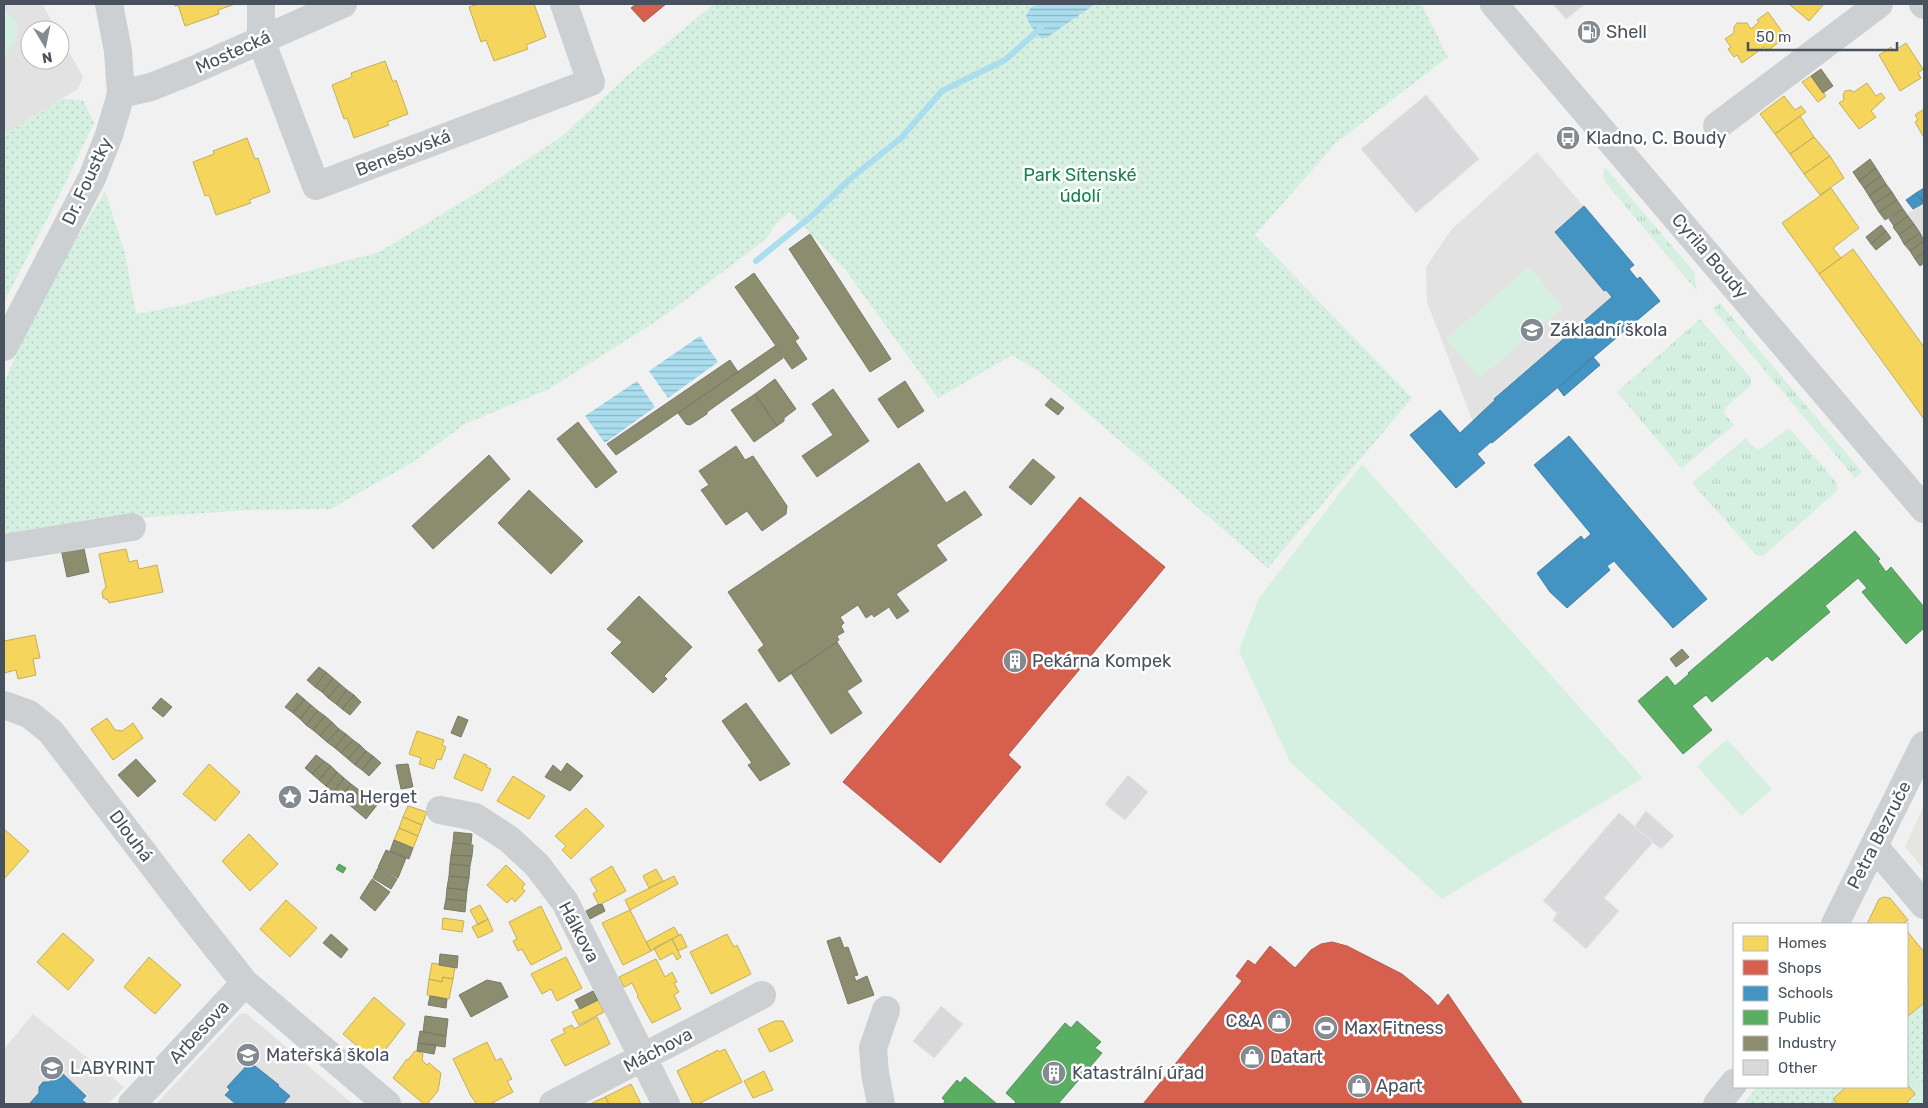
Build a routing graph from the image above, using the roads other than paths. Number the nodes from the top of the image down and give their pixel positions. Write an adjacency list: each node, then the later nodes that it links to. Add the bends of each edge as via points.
1 (109, 4): 8 (street, Dr. Foustky, via 118,51)
2 (261, 4): 7 (street, Benešovská)
3 (343, 4): 7 (street, Mostecká)
4 (564, 4): 7 (street, Benešovská, via 591,82 316,186)
5 (1494, 4): 11 (street, Cyrila Boudy)
6 (1880, 4): 9 (street)
7 (261, 40): 8 (street, Mostecká, via 151,87)
8 (121, 94): 10 (street, Dr. Foustky, via 92,178)
9 (1717, 126)
10 (4, 347)
11 (1924, 509)
12 (132, 526): 13 (street)
13 (4, 548)
14 (4, 705): 20 (street, Dlouhá, via 29,714 51,732)
15 (1924, 745): 17 (street, Petra Bezruče)
16 (440, 810): 23 (street, Hálkova, via 475,817 509,839 537,865 565,902)
17 (1874, 846): 18 (street); 19 (street, Petra Bezruče)
18 (1924, 905)
19 (1835, 923)
20 (246, 983): 25 (street, Arbesova); 26 (street, Dlouhá)
21 (762, 995): 23 (street, Máchova)
22 (883, 1019): 29 (street, via 873,1048)
23 (643, 1058): 27 (street, Máchova); 28 (street, Hálkova)
24 (1733, 1085): 30 (street)
25 (132, 1104)
26 (387, 1104)
27 (553, 1104)
28 (666, 1104)
29 (881, 1104)
30 (1717, 1104)

